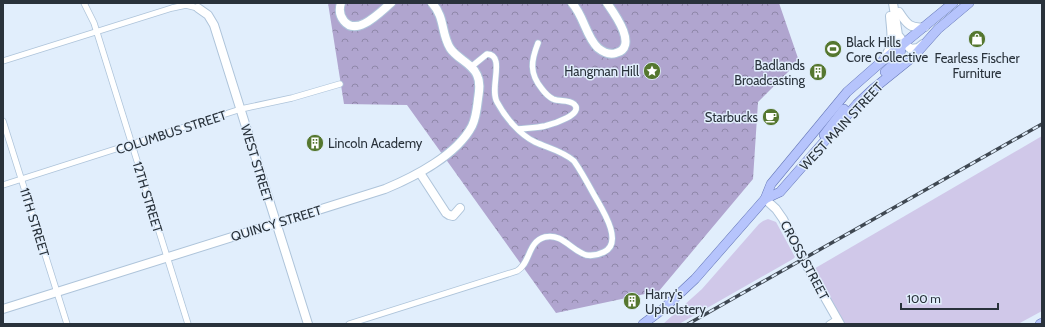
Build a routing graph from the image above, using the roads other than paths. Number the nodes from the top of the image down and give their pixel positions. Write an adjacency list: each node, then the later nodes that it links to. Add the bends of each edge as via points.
1 (84, 3): 15 (street, 12TH STREET)
2 (341, 3): 3 (street, via 341,17 353,26 365,24)
3 (391, 3)
4 (432, 3): 21 (street, via 440,15 449,47)
5 (572, 3): 6 (street, via 595,44 604,52 615,53 624,47 625,37 622,26)
6 (607, 3)
7 (888, 3): 20 (street, via 892,42)
8 (893, 3): 18 (street, via 898,35)
9 (898, 3): 13 (street)
10 (953, 3): 14 (main road, WEST MAIN STREET)
11 (969, 3): 16 (main road, WEST MAIN STREET)
12 (198, 8): 15 (street, via 186,5 172,8); 23 (street, WEST STREET, via 208,15 214,25)
13 (899, 12): 14 (street, via 910,26); 18 (street)
14 (925, 27): 18 (main road, WEST MAIN STREET)
15 (97, 32): 19 (street); 26 (street, 12TH STREET)
16 (926, 41): 18 (street, via 915,49); 27 (main road, WEST MAIN STREET, via 914,56 857,104)
17 (538, 43): 25 (street, via 532,63 536,81 549,96 559,101 569,101 577,110 576,113 546,126)
18 (902, 43): 20 (main road, WEST MAIN STREET); 27 (main road, via 900,56 893,65 844,109 816,145)
19 (3, 61)
20 (880, 63): 31 (main road, WEST MAIN STREET, via 840,100 772,184)
21 (472, 67): 25 (street, via 487,54 495,57 497,68 494,96); 28 (street, QUINCY STREET, via 479,84 473,125 453,149)
22 (340, 84): 23 (street, COLUMBUS STREET)
23 (241, 109): 26 (street, COLUMBUS STREET); 33 (street, WEST STREET)
24 (3, 121): 29 (street, 11TH STREET)
25 (518, 129): 41 (street, via 534,141 574,161 606,215 612,240 608,250 586,255 558,238 546,237 532,246 522,269)
26 (131, 144): 29 (street, COLUMBUS STREET); 34 (street, 12TH STREET)
27 (806, 164): 31 (main road, WEST MAIN STREET, via 780,192)
28 (420, 173): 32 (street, via 446,213 452,216); 33 (street, QUINCY STREET, via 385,189)
29 (21, 179): 30 (street, COLUMBUS STREET); 35 (street, 11TH STREET)
30 (3, 185)
31 (765, 199): 37 (street, CROSS STREET, via 783,219); 42 (main road, WEST MAIN STREET, via 695,279)
32 (460, 208)
33 (276, 223): 34 (street, QUINCY STREET); 40 (street, WEST STREET)
34 (166, 258): 35 (street, QUINCY STREET); 39 (street, 12TH STREET)
35 (56, 291): 36 (street, QUINCY STREET); 38 (street, 11TH STREET)
36 (3, 309)
37 (838, 322): 43 (street)
38 (67, 324)
39 (188, 324)
40 (308, 324)
41 (348, 324)
42 (643, 324)
43 (829, 324)

